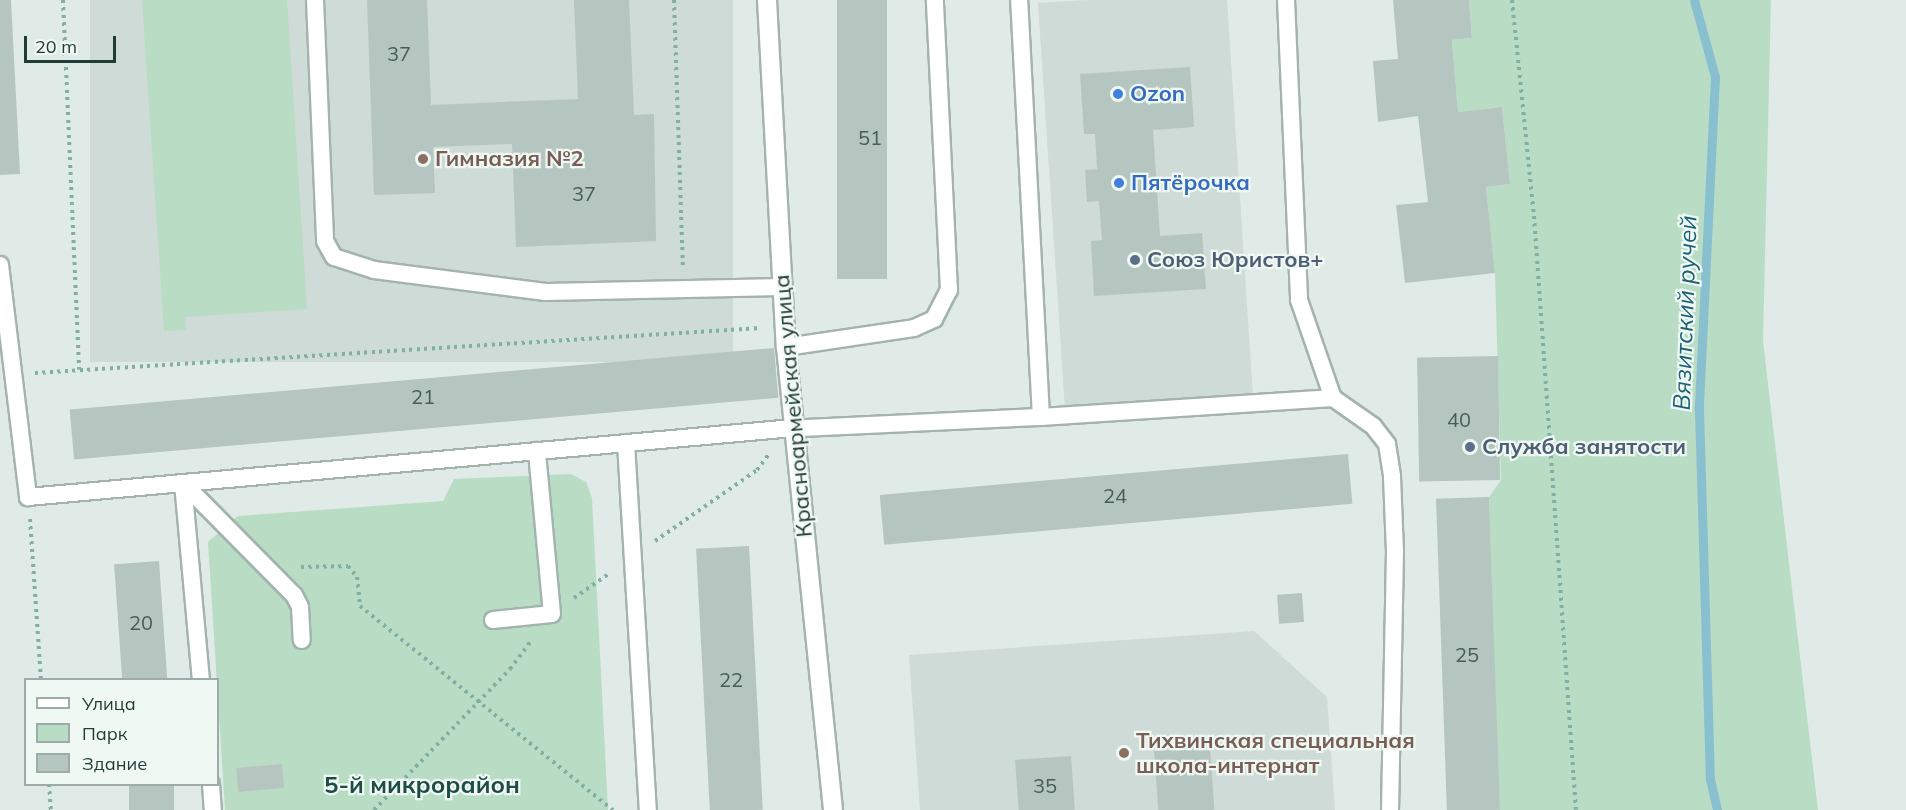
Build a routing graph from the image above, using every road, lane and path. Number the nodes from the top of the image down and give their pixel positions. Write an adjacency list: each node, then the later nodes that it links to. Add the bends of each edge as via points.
1 (63, 0): 14 (path)
2 (315, 0): 11 (lane, via 325,241 334,257 374,270 546,292)
3 (674, 0): 11 (path)
4 (767, 0): 10 (street, Красноармейская улица)
5 (936, 0): 13 (lane, via 949,290 934,319 914,328)
6 (1019, 0): 17 (lane)
7 (1286, 0): 16 (lane, via 1299,300)
8 (1512, 0): 36 (path, via 1534,216)
9 (0, 265): 15 (lane)
10 (782, 287): 11 (lane); 12 (street, Красноармейская улица)
11 (684, 289)
12 (784, 327): 13 (street, Красноармейская улица); 14 (path)
13 (786, 346): 18 (street, Красноармейская улица)
14 (79, 370): 15 (path)
15 (13, 374): 22 (lane)
16 (1333, 398): 17 (lane); 35 (lane, via 1373,426 1387,444 1392,477 1395,551)
17 (1041, 417): 18 (lane)
18 (793, 430): 19 (lane); 34 (street, Красноармейская улица)
19 (626, 444): 20 (lane); 33 (lane)
20 (537, 451): 21 (lane); 24 (lane, via 552,614)
21 (183, 483): 22 (lane); 23 (lane); 27 (lane)
22 (28, 497): 26 (path)
23 (267, 568): 25 (lane, via 297,601); 32 (path, via 348,566 357,577 360,606)
24 (493, 620)
25 (302, 640)
26 (41, 678)
27 (201, 678)
28 (49, 786): 30 (path)
29 (211, 786): 31 (lane)
30 (51, 810)
31 (213, 810)
32 (613, 810)
33 (648, 810)
34 (833, 810)
35 (1390, 810)
36 (1576, 810)

